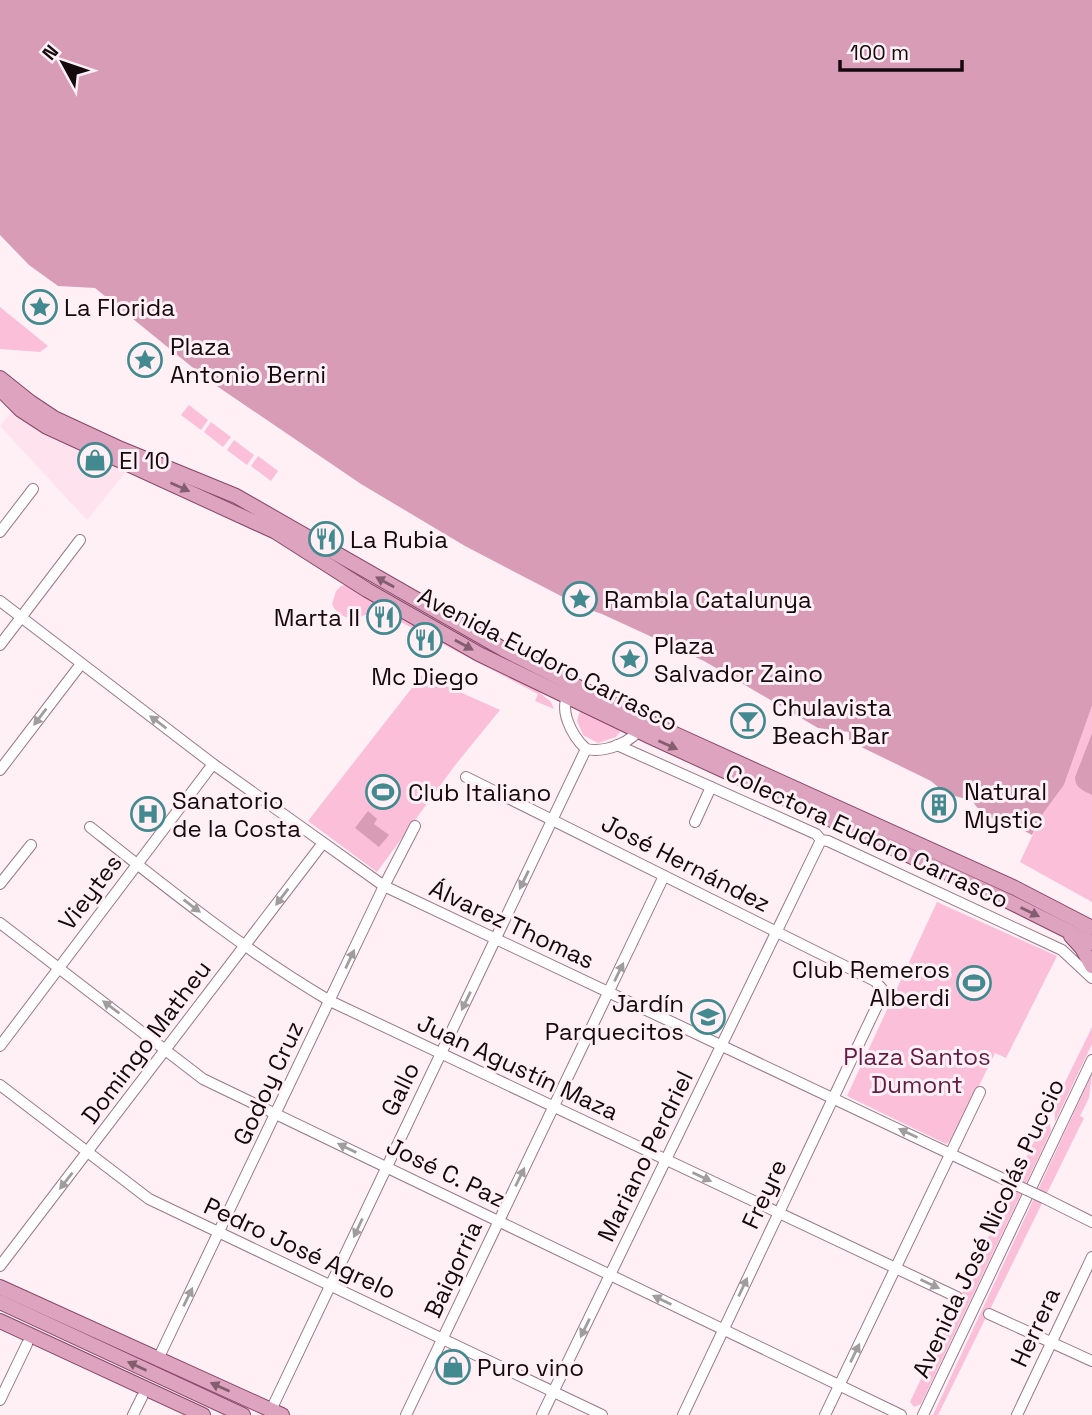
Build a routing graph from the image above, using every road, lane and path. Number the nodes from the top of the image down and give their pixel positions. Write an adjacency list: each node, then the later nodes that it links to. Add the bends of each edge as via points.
1 (0, 378): 10 (main road, Avenida Eudoro Carrasco, one-way to 1, via 236,496 54,418)
2 (0, 388): 10 (main road, Avenida Eudoro Carrasco, one-way to 10, via 21,410 47,427 276,532 468,647)
3 (33, 489): 4 (street)
4 (0, 532)
5 (80, 540): 7 (street)
6 (0, 601): 7 (street, Álvarez Thomas)
7 (21, 617): 8 (street); 9 (street, Álvarez Thomas)
8 (0, 645)
9 (81, 664): 14 (street, Álvarez Thomas, one-way to 9); 15 (street, one-way to 15)
10 (574, 692): 11 (main road, Avenida Eudoro Carrasco); 13 (street, via 564,710)
11 (641, 726): 12 (street); 18 (main road, Avenida Eudoro Carrasco, one-way to 18); 31 (main road, Avenida Eudoro Carrasco)
12 (617, 745): 13 (street); 17 (street, Colectora Eudoro Carrasco)
13 (586, 750): 19 (street, Gallo)
14 (213, 764): 25 (street, Álvarez Thomas); 27 (street, Vieytes)
15 (1, 766)
16 (466, 777): 19 (street, José Hernández)
17 (711, 787): 20 (street); 24 (street, Colectora Eudoro Carrasco)
18 (815, 813): 22 (main road, Avenida Eudoro Carrasco); 24 (street, Mariano Perdriel)
19 (553, 820): 28 (street, José Hernández); 37 (street, Gallo, one-way to 37)
20 (695, 822)
21 (415, 826): 30 (street, Godoy Cruz)
22 (843, 826): 24 (street, Mariano Perdriel, via 838,834); 35 (main road, Avenida Eudoro Carrasco, one-way to 35)
23 (90, 827): 27 (street, Juan Agustín Maza)
24 (822, 838): 36 (street, Mariano Perdriel); 41 (street, Colectora Eudoro Carrasco, via 1062,950)
25 (323, 843): 30 (street, Álvarez Thomas); 39 (street, Domingo Matheu, one-way to 39)
26 (31, 845): 29 (street)
27 (137, 865): 39 (street, Juan Agustín Maza, one-way to 39); 40 (street, Vieytes)
28 (664, 876): 36 (street, José Hernández); 43 (street, Baigorria, one-way to 28)
29 (0, 884)
30 (384, 887): 37 (street, Álvarez Thomas); 44 (street, Godoy Cruz, one-way to 30)
31 (1062, 911): 32 (main road); 34 (main road, Avenida Eudoro Carrasco)
32 (1092, 916)
33 (0, 923): 40 (street, José C. Paz)
34 (1092, 928)
35 (1066, 929): 38 (main road, Avenida Eudoro Carrasco); 41 (main road, via 1082,948)
36 (777, 932): 42 (street, José Hernández, via 876,981); 46 (street, Mariano Perdriel)
37 (495, 939): 43 (street, Álvarez Thomas); 48 (street, Gallo, one-way to 48)
38 (1092, 943)
39 (245, 947): 44 (street, Juan Agustín Maza); 47 (street, Domingo Matheu)
40 (59, 968): 45 (street, Vieytes); 47 (street, José C. Paz, one-way to 40)
41 (1092, 975)
42 (884, 991): 52 (street, Freyre)
43 (609, 992): 46 (street, Álvarez Thomas); 53 (street, Baigorria)
44 (330, 1001): 48 (street, Juan Agustín Maza); 54 (street, Godoy Cruz)
45 (0, 1046)
46 (722, 1046): 52 (street, Álvarez Thomas); 57 (street, Mariano Perdriel)
47 (167, 1050): 54 (street, José C. Paz, via 204,1079); 55 (street, Domingo Matheu)
48 (441, 1053): 53 (street, Juan Agustín Maza); 58 (street, Gallo)
49 (1092, 1060): 97 (street, Avenida José Nicolás Puccio)
50 (0, 1085): 55 (street, Pedro José Agrelo)
51 (981, 1091): 56 (street)
52 (833, 1098): 56 (street, Álvarez Thomas, one-way to 52); 59 (street, Freyre)
53 (554, 1107): 57 (street, Juan Agustín Maza); 60 (street, Baigorria, one-way to 53)
54 (276, 1114): 58 (street, José C. Paz, one-way to 54); 62 (street, Godoy Cruz)
55 (88, 1152): 62 (street, Pedro José Agrelo, via 149,1199); 64 (street, Domingo Matheu, one-way to 64)
56 (951, 1153): 61 (street, Álvarez Thomas, bridge); 65 (street)
57 (666, 1160): 59 (street, Juan Agustín Maza, one-way to 59); 66 (street, Mariano Perdriel)
58 (386, 1167): 60 (street, José C. Paz); 67 (street, Gallo, one-way to 67)
59 (779, 1213): 65 (street, Juan Agustín Maza); 74 (street, Freyre, one-way to 59)
60 (499, 1221): 66 (street, José C. Paz); 76 (street, Baigorria)
61 (1092, 1222)
62 (220, 1233): 67 (street, Pedro José Agrelo); 80 (street, Godoy Cruz, one-way to 62)
63 (1092, 1256): 77 (street, Herrera)
64 (0, 1266)
65 (896, 1268): 69 (street, Juan Agustín Maza, one-way to 69); 82 (street, one-way to 65)
66 (610, 1275): 74 (street, José C. Paz, one-way to 66); 83 (street, Mariano Perdriel, one-way to 83)
67 (331, 1286): 76 (street, Pedro José Agrelo); 86 (street, Gallo)
68 (0, 1287): 71 (main road)
69 (957, 1297)
70 (0, 1302): 79 (main road)
71 (41, 1306): 79 (main road); 80 (main road)
72 (989, 1314): 77 (street)
73 (0, 1321): 89 (main road)
74 (723, 1329): 82 (street, José C. Paz); 94 (street, Freyre)
75 (0, 1332): 78 (main road)
76 (443, 1339): 83 (street, Pedro José Agrelo); 91 (street, Baigorria)
77 (1051, 1342): 81 (street); 98 (street, Herrera)
78 (27, 1344): 84 (main road); 85 (street)
79 (112, 1354): 90 (main road, one-way to 79)
80 (158, 1359): 86 (main road, one-way to 80)
81 (1092, 1361)
82 (840, 1385): 95 (street); 96 (street, José C. Paz)
83 (554, 1392): 92 (street, Mariano Perdriel); 93 (street, Pedro José Agrelo)
84 (142, 1397): 87 (street); 88 (main road)
85 (0, 1401)
86 (277, 1412)
87 (133, 1415)
88 (180, 1415)
89 (202, 1415)
90 (243, 1415)
91 (406, 1415)
92 (542, 1415)
93 (602, 1415)
94 (683, 1415)
95 (825, 1415)
96 (901, 1415)
97 (923, 1415)
98 (1017, 1415)

